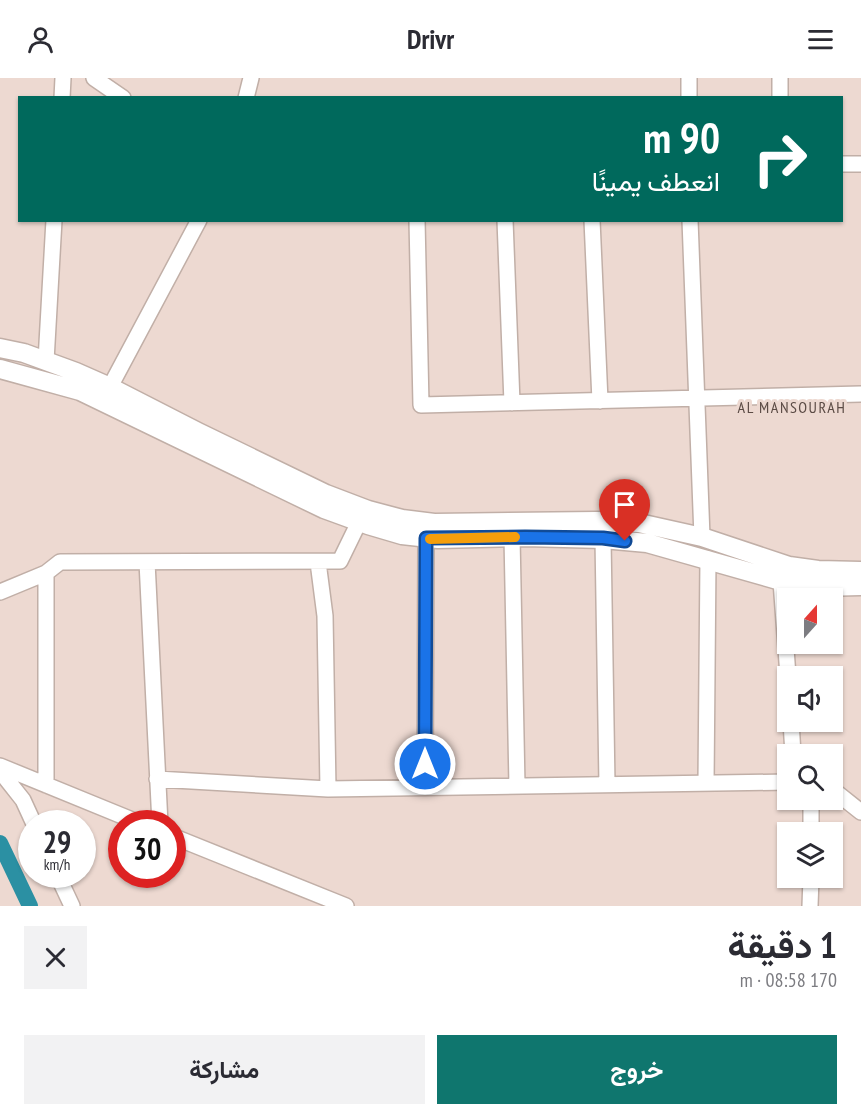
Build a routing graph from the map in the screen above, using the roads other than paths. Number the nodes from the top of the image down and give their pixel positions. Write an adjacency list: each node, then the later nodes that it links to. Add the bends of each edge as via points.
1 (63, 78): 6 (street)
2 (94, 78): 7 (street)
3 (251, 78): 8 (street)
4 (689, 78): 9 (street)
5 (780, 78): 10 (street)
6 (62, 96)
7 (120, 96)
8 (246, 96)
9 (689, 96)
10 (780, 96)
11 (843, 164): 12 (street)
12 (861, 164)
13 (54, 222): 20 (street)
14 (198, 222): 22 (street)
15 (417, 222): 26 (street, via 421,405)
16 (505, 222): 26 (street)
17 (592, 222): 25 (street)
18 (690, 222): 24 (street)
19 (0, 348): 20 (street)
20 (46, 361): 22 (street)
21 (0, 369): 27 (street, via 80,391)
22 (110, 387): 29 (street, via 326,494 402,519 434,523 639,523)
23 (861, 394): 24 (street)
24 (697, 399): 25 (street); 29 (street)
25 (600, 401): 26 (street)
26 (512, 403)
27 (359, 522): 30 (street); 34 (street, via 340,561)
28 (512, 537): 30 (street); 31 (street); 48 (street)
29 (702, 537): 35 (street, via 789,566)
30 (426, 538): 49 (street)
31 (603, 538): 32 (street, via 646,543); 46 (street)
32 (708, 559): 37 (street); 45 (street)
33 (147, 562): 34 (street); 36 (street, via 60,562); 43 (street)
34 (318, 562): 50 (street, via 325,616)
35 (861, 571)
36 (46, 573): 39 (street); 47 (street)
37 (781, 581): 38 (street, via 820,587); 40 (street)
38 (861, 586)
39 (0, 592)
40 (787, 666)
41 (0, 766): 47 (street)
42 (0, 771): 52 (street)
43 (158, 779): 50 (street); 54 (street)
44 (777, 782): 45 (street)
45 (706, 783): 46 (street)
46 (607, 784): 48 (street)
47 (46, 785): 53 (street)
48 (517, 786): 49 (street)
49 (425, 787): 50 (street)
50 (328, 789)
51 (843, 798): 55 (street)
52 (28, 810)
53 (108, 810)
54 (159, 810)
55 (861, 812)
56 (186, 842): 60 (street)
57 (64, 888): 59 (street)
58 (811, 888): 61 (street)
59 (72, 906)
60 (346, 906)
61 (810, 906)

